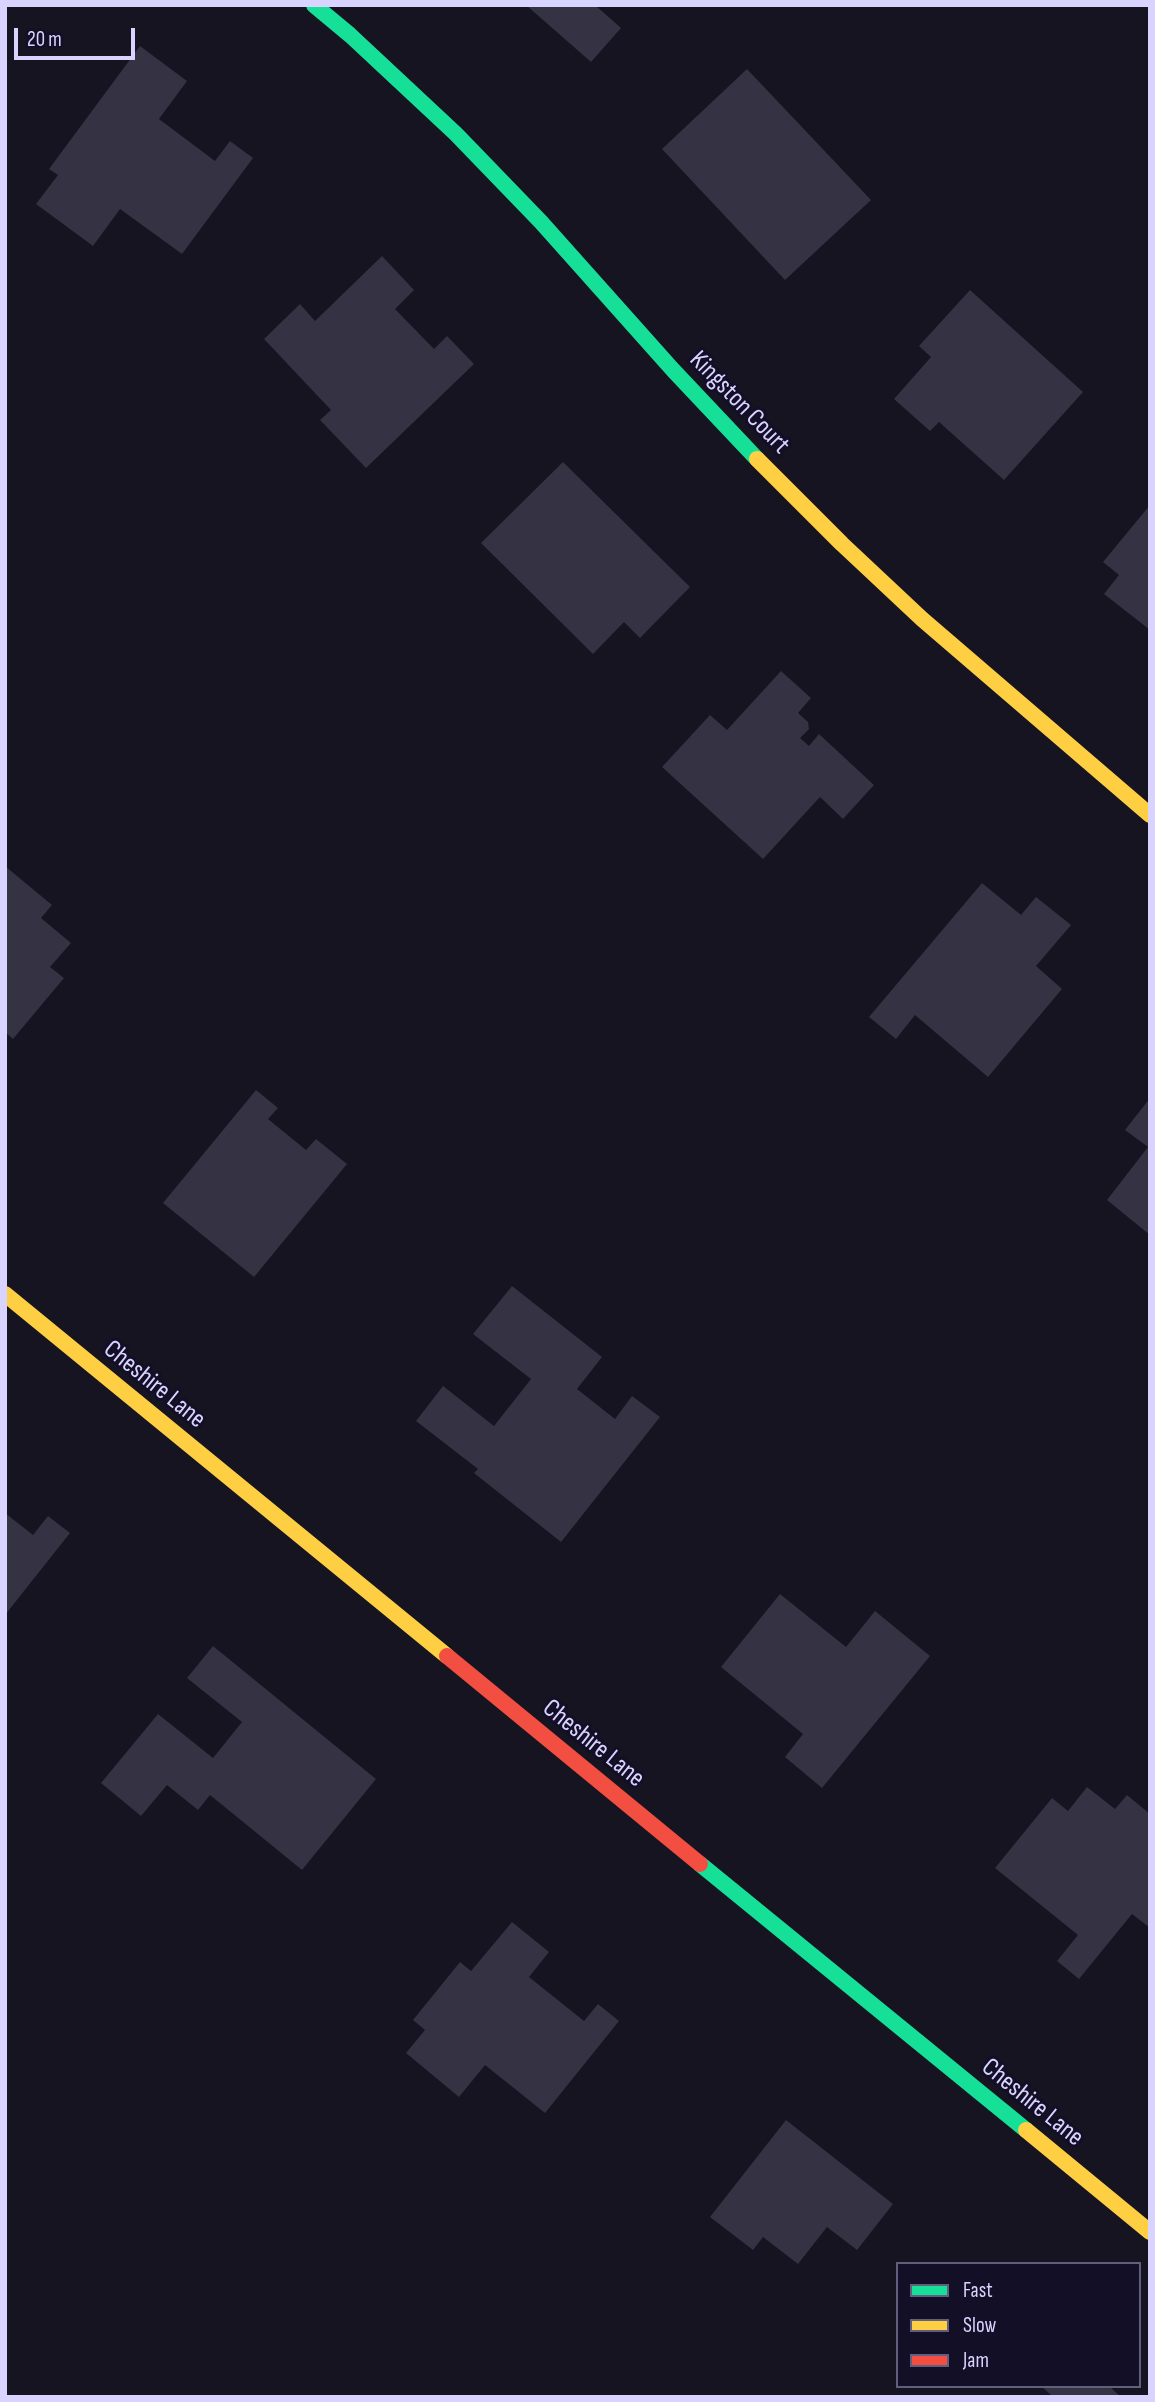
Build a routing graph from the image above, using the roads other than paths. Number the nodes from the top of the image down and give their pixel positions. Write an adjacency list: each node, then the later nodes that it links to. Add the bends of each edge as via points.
1 (314, 5): 2 (street, Kingston Court, via 456,134 692,390 842,544)
2 (1150, 815)
3 (5, 1294): 4 (street, Cheshire Lane)
4 (1150, 2232)

